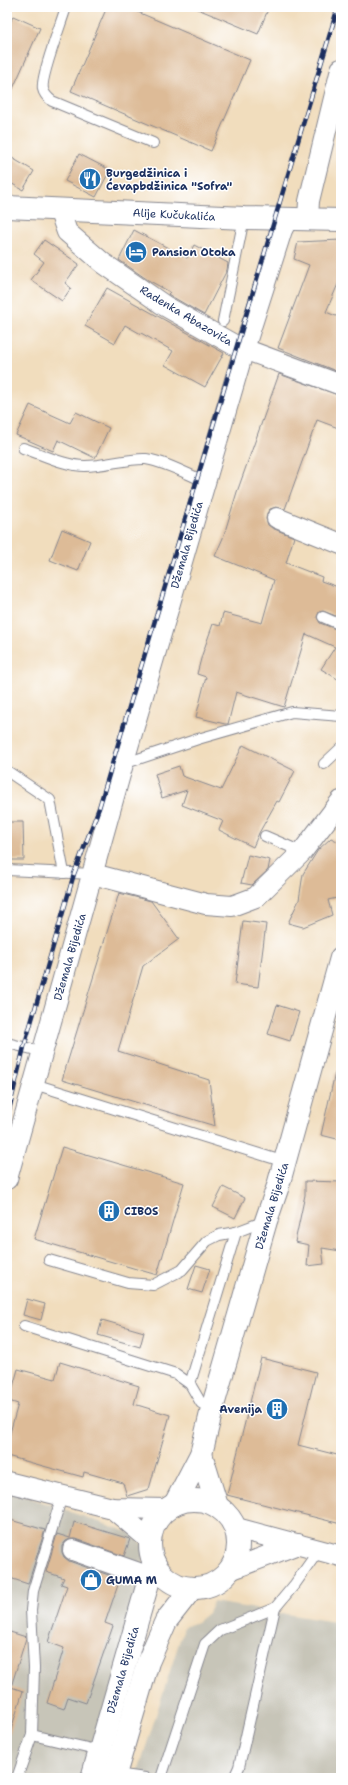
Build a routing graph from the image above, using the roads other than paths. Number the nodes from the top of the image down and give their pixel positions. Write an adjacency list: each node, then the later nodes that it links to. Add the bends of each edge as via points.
1 (66, 7): 3 (lane, via 44,75 42,87 45,95 52,101)
2 (341, 69): 7 (street, Džemala Bijedića, via 309,201)
3 (153, 143)
4 (7, 207): 5 (street, Alije Kučukalića)
5 (59, 209): 6 (street, Alije Kučukalića); 10 (street, Radenka Abazovića, via 67,232 103,263 165,306)
6 (244, 218): 7 (street, Alije Kučukalića); 9 (lane)
7 (298, 218): 8 (street, Alije Kučukalića); 10 (street, Džemala Bijedića, via 282,230)
8 (341, 220)
9 (223, 321)
10 (244, 349): 11 (street, Radenka Abazovića); 13 (street, Džemala Bijedića)
11 (341, 385)
12 (23, 448): 13 (lane, via 84,466 145,459)
13 (206, 482): 20 (street, Džemala Bijedića)
14 (277, 518): 15 (street)
15 (341, 544)
16 (323, 617): 17 (lane)
17 (341, 625)
18 (341, 716): 20 (lane, via 292,712 198,739)
19 (341, 748): 21 (lane)
20 (124, 764): 28 (street, Džemala Bijedića)
21 (324, 764)
22 (7, 771): 27 (lane, via 50,800)
23 (339, 806): 25 (street)
24 (265, 836): 25 (lane)
25 (302, 852): 28 (street, via 256,897 232,906 206,904)
26 (7, 870): 27 (lane)
27 (64, 873): 28 (lane)
28 (94, 874): 31 (street, Džemala Bijedića)
29 (341, 958): 33 (street, Džemala Bijedića)
30 (7, 1043): 31 (lane)
31 (44, 1052): 32 (street, Džemala Bijedića)
32 (34, 1084): 33 (lane); 34 (street, Džemala Bijedića)
33 (285, 1162): 35 (street, Džemala Bijedića)
34 (7, 1179)
35 (266, 1221): 36 (lane); 40 (street, Džemala Bijedića)
36 (236, 1232): 37 (lane, via 219,1235 207,1241 182,1270 153,1285 128,1283); 39 (lane)
37 (49, 1260)
38 (24, 1326): 39 (lane, via 176,1374)
39 (190, 1384): 40 (lane, via 201,1402)
40 (212, 1409): 41 (street, Džemala Bijedića)
41 (201, 1454): 44 (street); 45 (street, Džemala Bijedića)
42 (7, 1482): 43 (street)
43 (62, 1496): 46 (street); 57 (lane, via 33,1591)
44 (217, 1506): 45 (street, via 194,1499); 47 (street, via 229,1515)
45 (171, 1507): 46 (street); 48 (street, via 159,1518)
46 (112, 1508): 48 (street)
47 (236, 1528): 49 (street); 54 (street, via 239,1542 237,1557)
48 (150, 1540): 53 (street)
49 (298, 1544): 51 (street); 54 (street)
50 (73, 1550): 53 (street)
51 (319, 1550): 52 (street); 56 (lane)
52 (341, 1556)
53 (152, 1570): 55 (street, via 161,1572 180,1586); 58 (street, Džemala Bijedića)
54 (230, 1570): 55 (street, via 220,1580)
55 (192, 1588): 59 (street, Džemala Bijedića, via 166,1621 148,1662)
56 (275, 1608): 63 (lane, via 220,1630 205,1644); 64 (lane, via 239,1767)
57 (32, 1735): 58 (lane); 60 (lane)
58 (100, 1751): 61 (street, Džemala Bijedića)
59 (115, 1776): 62 (lane)
60 (17, 1778)
61 (92, 1778)
62 (145, 1778)
63 (161, 1778)
64 (234, 1778)

